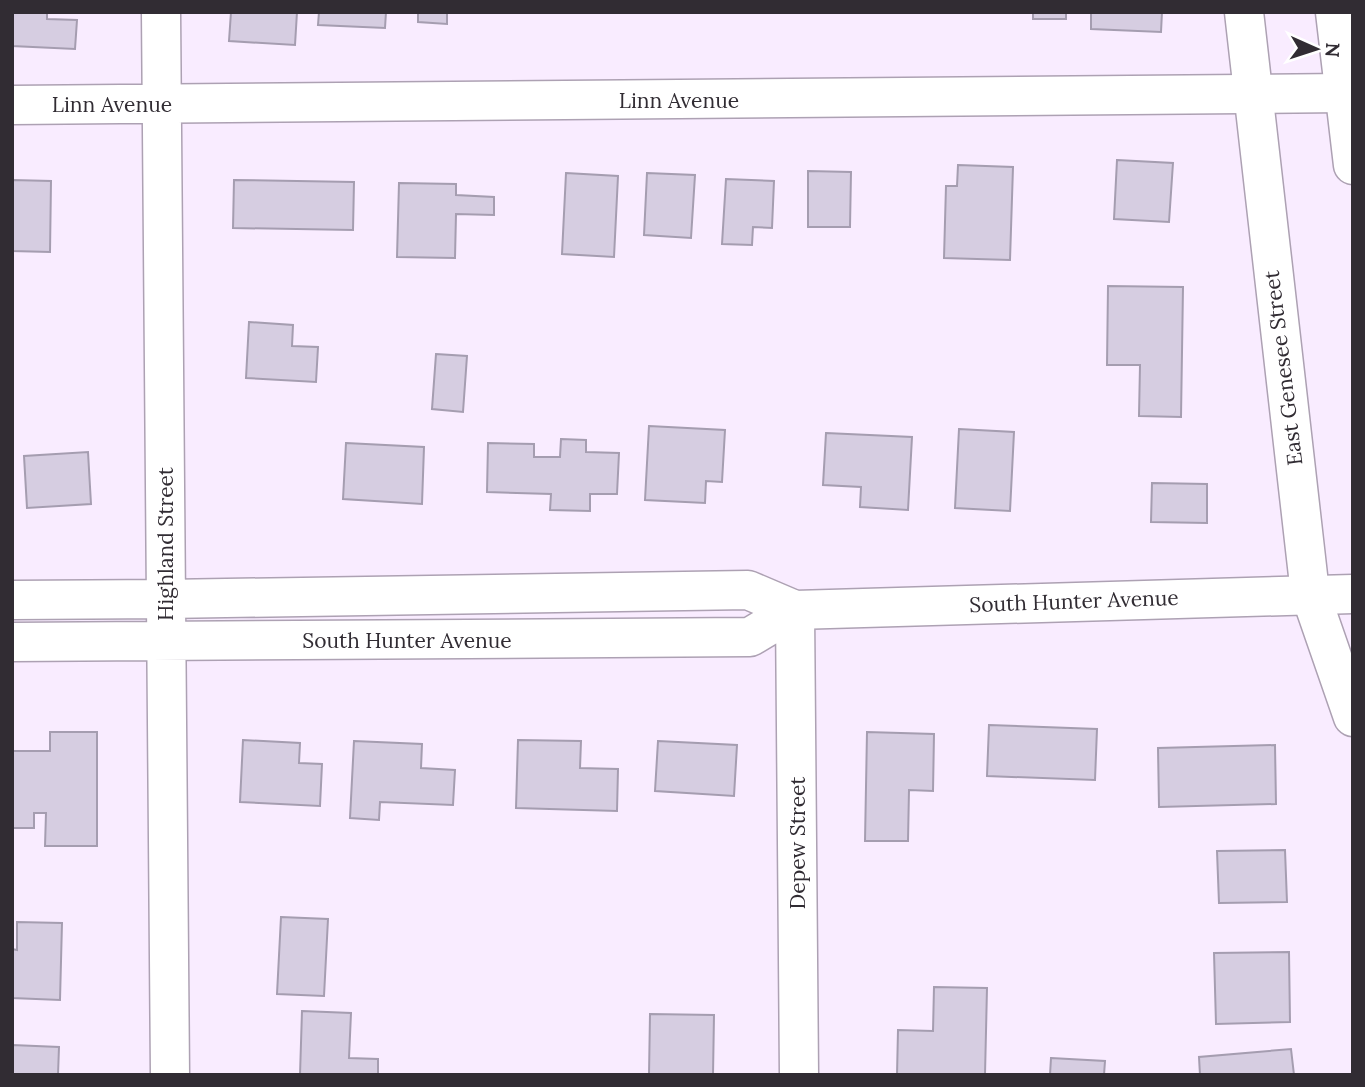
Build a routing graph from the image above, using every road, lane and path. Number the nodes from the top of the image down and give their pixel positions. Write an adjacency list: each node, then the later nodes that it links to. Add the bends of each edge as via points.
1 (161, 12): 6 (main road, Highland Street)
2 (1244, 12): 5 (main road, East Genesee Street)
3 (1335, 12): 4 (main road)
4 (1345, 93): 5 (main road, Linn Avenue); 8 (main road)
5 (1253, 95): 6 (main road, Linn Avenue); 9 (main road, East Genesee Street)
6 (161, 104): 7 (main road, Linn Avenue); 11 (main road, Highland Street)
7 (12, 105)
8 (1353, 165)
9 (1310, 593): 10 (main road, South Hunter Avenue); 13 (main road, South Hunter Avenue); 16 (main road, East Genesee Street)
10 (1353, 594)
11 (166, 599): 12 (main road, South Hunter Avenue); 13 (main road, South Hunter Avenue, via 748,590); 15 (main road, Highland Street)
12 (12, 600)
13 (795, 610): 15 (main road, South Hunter Avenue, via 750,637); 18 (main road, Depew Street)
14 (12, 642): 15 (main road, South Hunter Avenue)
15 (165, 642): 17 (main road, Highland Street)
16 (1353, 717)
17 (170, 1075)
18 (799, 1075)

